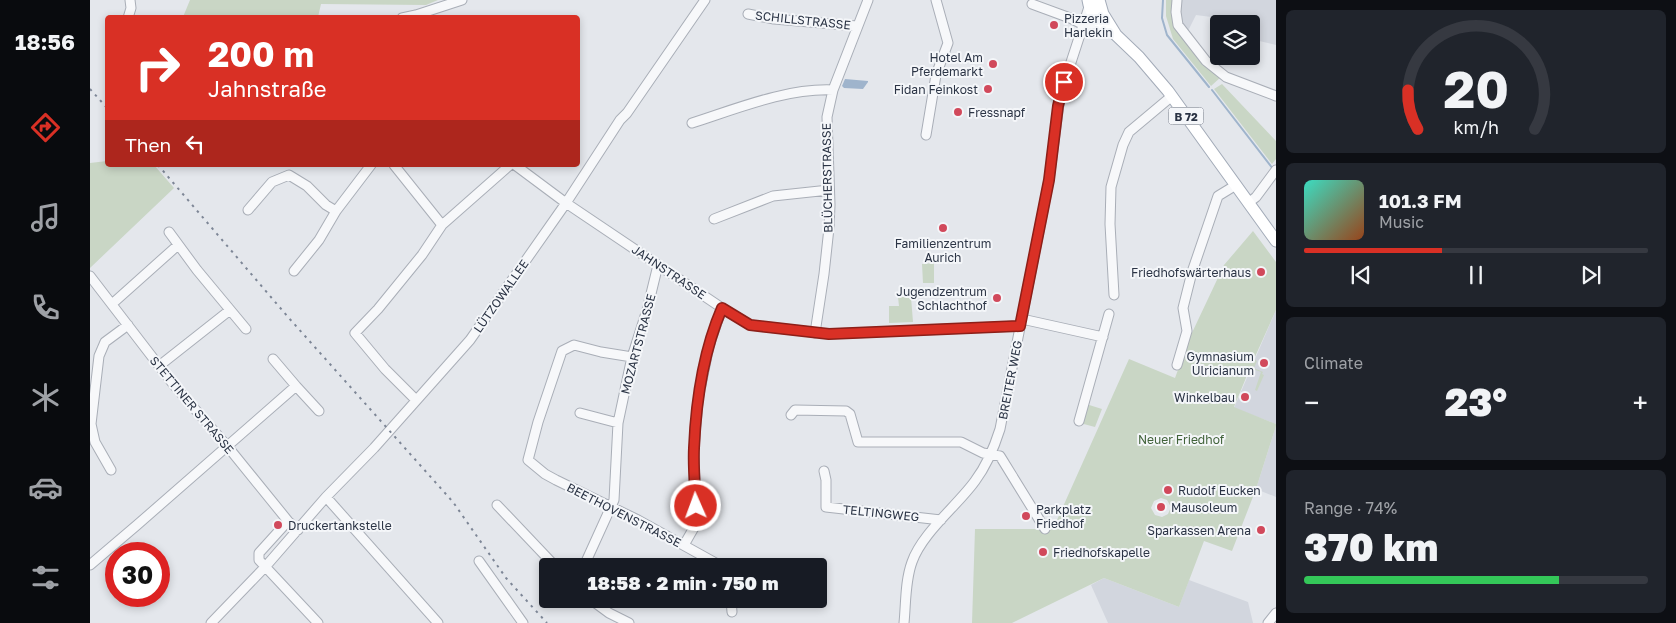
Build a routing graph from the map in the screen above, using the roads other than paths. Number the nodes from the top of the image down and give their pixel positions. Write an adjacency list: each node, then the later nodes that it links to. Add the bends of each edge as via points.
1 (130, 0): 10 (street)
2 (462, 0): 11 (street)
3 (704, 0): 28 (street, LÜTZOWALLEE)
4 (868, 0): 14 (street, BLÜCHERSTRASSE)
5 (936, 0): 20 (street, via 948,43 936,75)
6 (1177, 0): 18 (street, via 1178,25 1206,61 1226,77)
7 (1092, 2): 12 (main road, B 72); 13 (street, BREITER WEG); 15 (main road, B 72)
8 (1032, 4): 13 (street)
9 (748, 14): 14 (street, SCHILLSTRASSE)
10 (129, 15)
11 (419, 15)
12 (1099, 23): 13 (street); 15 (main road, B 72)
13 (1084, 25): 45 (street, BREITER WEG, via 1060,96 1049,180)
14 (857, 26): 16 (street, BLÜCHERSTRASSE)
15 (1116, 35): 17 (main road, B 72)
16 (833, 90): 19 (street, via 792,94); 27 (street, BLÜCHERSTRASSE, via 826,117)
17 (1172, 96): 26 (main road, B 72); 40 (street, via 1130,132 1118,162 1110,204)
18 (1276, 96)
19 (692, 122)
20 (926, 135)
21 (369, 167): 31 (street)
22 (396, 167): 33 (street)
23 (508, 167): 33 (street)
24 (518, 167): 28 (street, JAHNSTRASSE)
25 (1274, 173): 29 (street)
26 (1236, 185): 29 (main road, B 72); 52 (street, via 1218,196 1192,272 1183,308 1188,331)
27 (829, 190): 32 (street, via 773,196); 48 (street, BLÜCHERSTRASSE, via 829,228)
28 (566, 202): 37 (street, JAHNSTRASSE); 55 (street, LÜTZOWALLEE, via 470,340)
29 (1248, 203): 35 (main road, B 72)
30 (248, 210): 31 (street, via 272,182 289,175)
31 (336, 211): 38 (street, via 319,240)
32 (714, 219)
33 (442, 225): 55 (street, via 422,255 355,333)
34 (169, 232): 36 (street)
35 (1276, 241)
36 (178, 245): 41 (street); 43 (street)
37 (658, 265): 42 (street, JAHNSTRASSE); 50 (street, MOZARTSTRASSE)
38 (294, 271)
39 (90, 276): 41 (street, STETTINER STRASSE)
40 (1114, 295)
41 (112, 304): 46 (street, STETTINER STRASSE)
42 (722, 308): 48 (street, JAHNSTRASSE, via 750,325); 72 (street, via 709,346 698,400 694,449 696,524)
43 (230, 310): 47 (street); 53 (street)
44 (1109, 314): 49 (street)
45 (1021, 323): 48 (street, JAHNSTRASSE, via 850,334); 49 (street, JAHNSTRASSE); 62 (street, BREITER WEG, via 1000,430)
46 (128, 325): 53 (street, STETTINER STRASSE); 63 (street, via 105,342 98,363 91,424 95,442)
47 (246, 329)
48 (815, 333)
49 (1103, 337): 59 (street)
50 (632, 357): 60 (street, MOZARTSTRASSE); 67 (street, BEETHOVENSTRASSE, via 574,345 562,350 528,460 544,474)
51 (273, 359): 54 (street)
52 (1177, 365)
53 (159, 366): 61 (street, STETTINER STRASSE)
54 (296, 386): 56 (street); 61 (street)
55 (416, 400): 65 (street, LÜTZOWALLEE)
56 (319, 411)
57 (580, 413): 60 (street)
58 (790, 414): 62 (street, via 795,410 846,411 850,414 858,442 961,442)
59 (1079, 421)
60 (618, 423): 67 (street, MOZARTSTRASSE)
61 (228, 447): 68 (street, STETTINER STRASSE); 77 (street)
62 (992, 454): 69 (street, BREITER WEG, via 975,482); 71 (street, via 1000,456)
63 (111, 470)
64 (824, 472): 69 (street, TELTINGWEG, via 826,507)
65 (326, 497): 70 (street, LÜTZOWALLEE); 85 (street)
66 (497, 505): 73 (street)
67 (611, 508): 72 (street, BEETHOVENSTRASSE); 74 (street, MOZARTSTRASSE)
68 (288, 520): 70 (street, STETTINER STRASSE); 78 (street, via 259,553 259,560)
69 (941, 520): 88 (street, BREITER WEG, via 918,548 912,561)
70 (298, 530): 78 (street, LÜTZOWALLEE)
71 (1044, 530)
72 (684, 545): 75 (street, BEETHOVENSTRASSE)
73 (547, 558)
74 (588, 558)
75 (707, 558)
76 (480, 561): 86 (street)
77 (90, 565)
78 (266, 566): 83 (street, LÜTZOWALLEE); 84 (street)
79 (602, 608): 87 (street)
80 (731, 608): 81 (street)
81 (732, 612)
82 (1276, 612): 89 (street)
83 (211, 623)
84 (318, 623)
85 (438, 623)
86 (523, 623)
87 (629, 623)
88 (904, 623)
89 (1268, 623)

